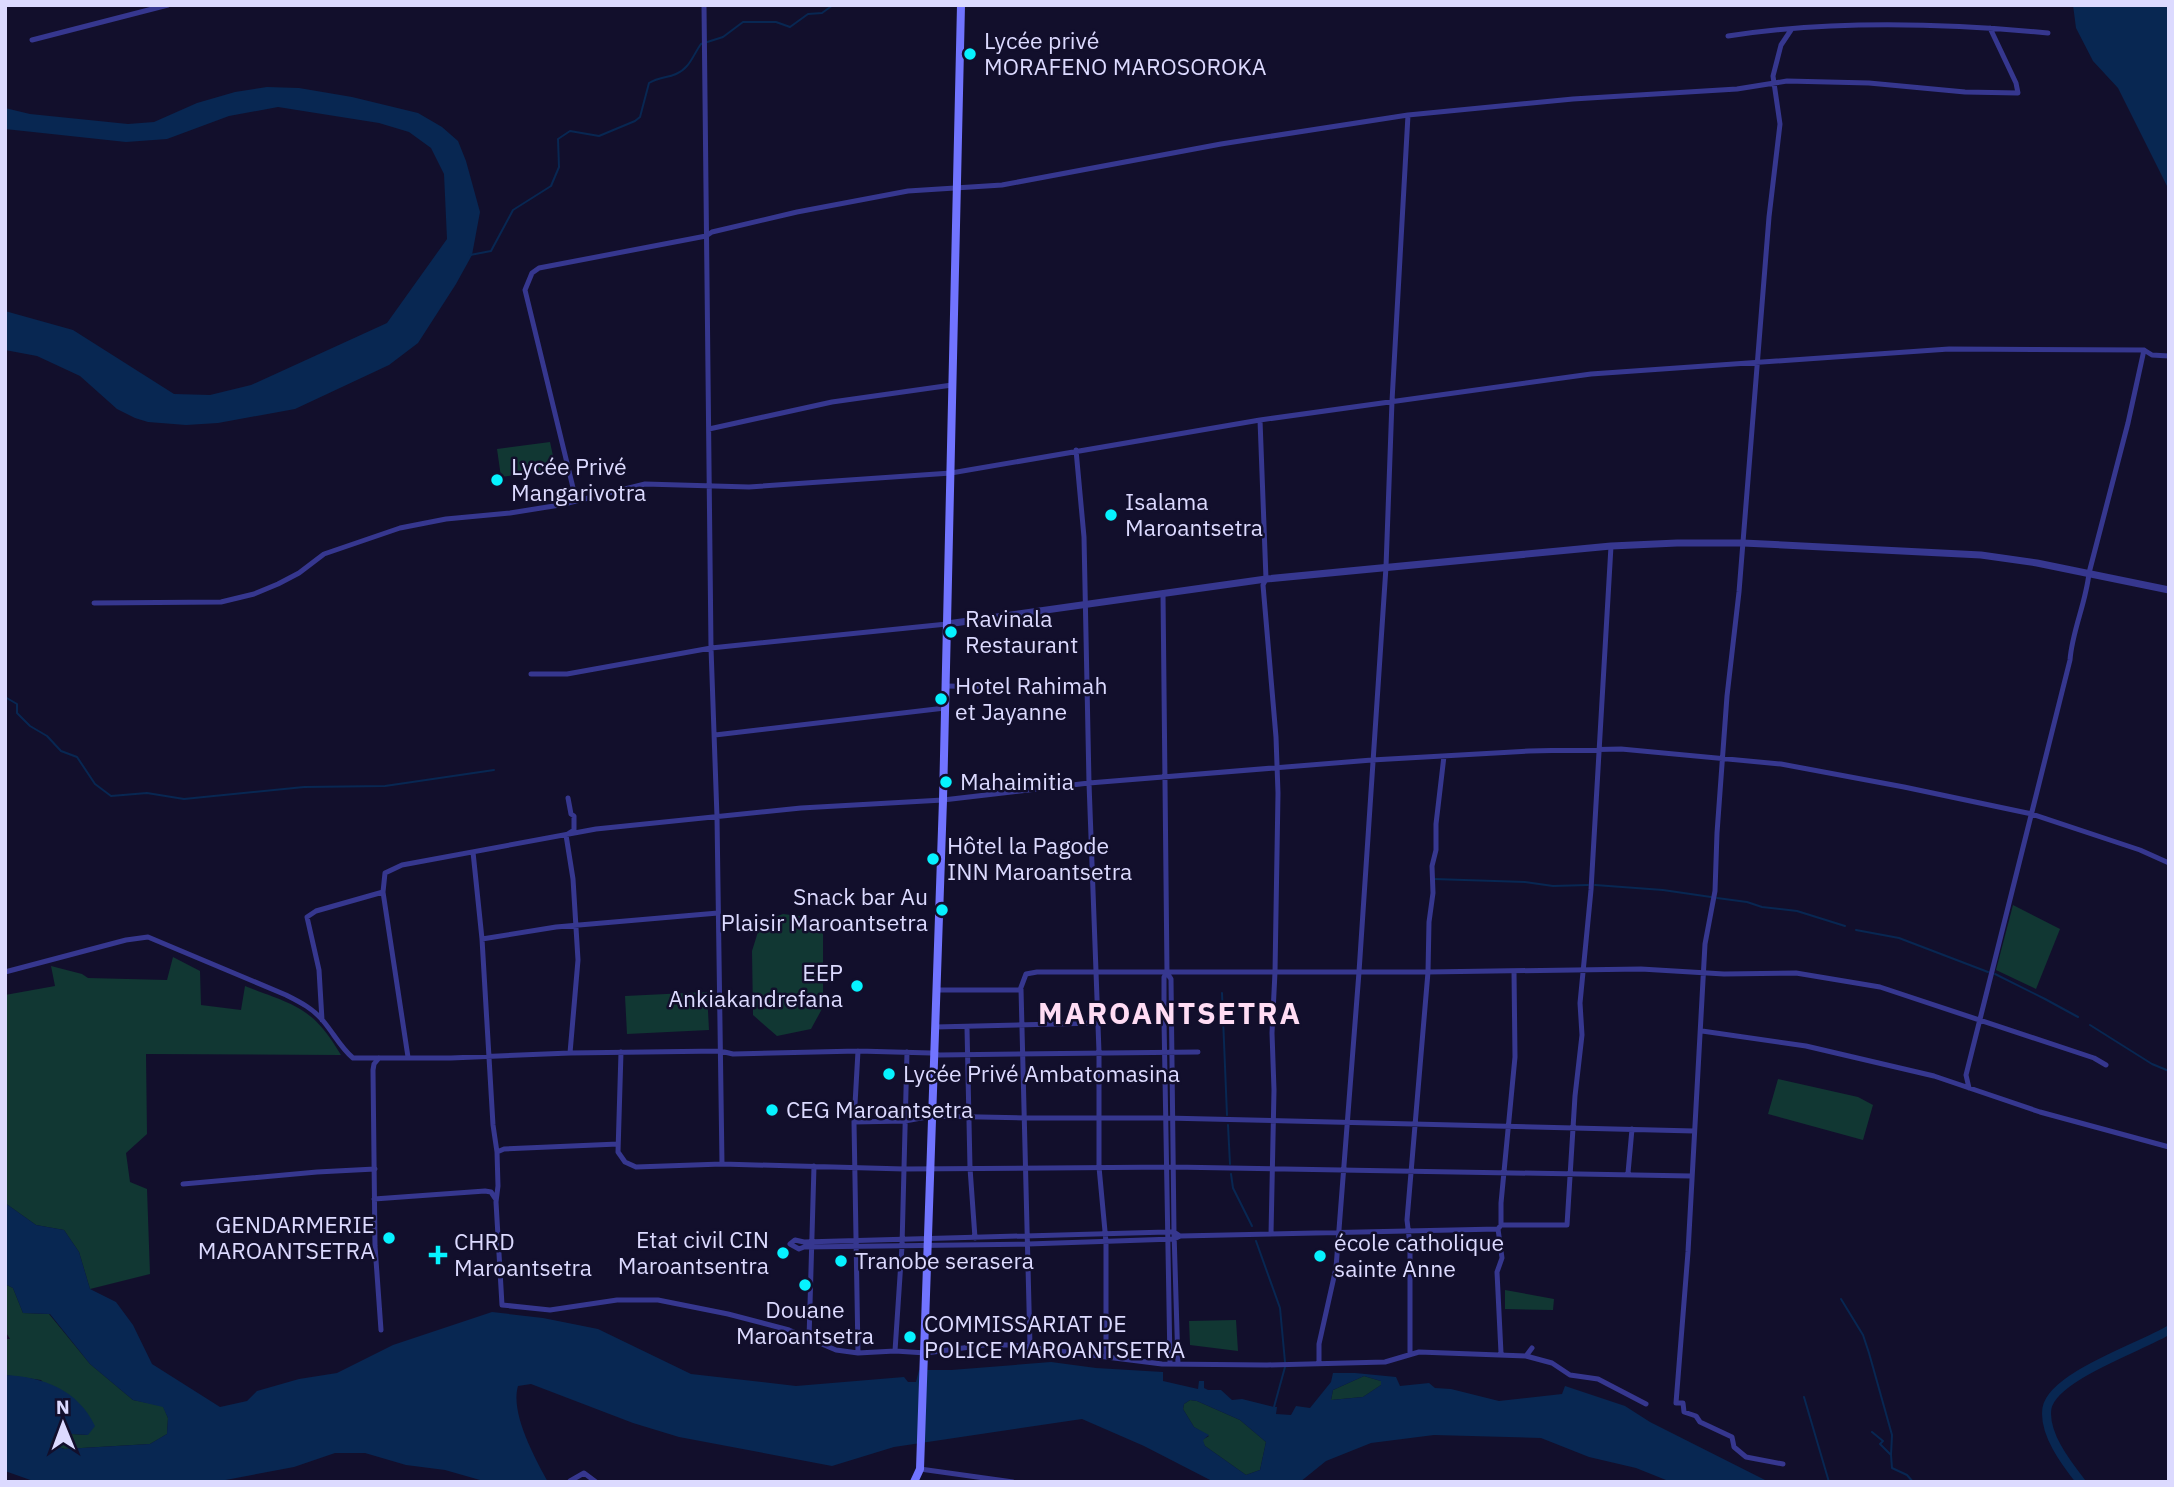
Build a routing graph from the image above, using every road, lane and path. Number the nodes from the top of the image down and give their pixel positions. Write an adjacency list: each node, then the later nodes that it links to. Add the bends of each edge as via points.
1 (168, 5): 8 (street)
2 (704, 5): 12 (street)
3 (961, 5): 11 (main road)
4 (1990, 28): 5 (street, via 1868,25); 6 (street); 9 (street, via 2018,93 1866,82 1787,81)
5 (1791, 30): 7 (street); 9 (street, via 1779,52)
6 (2048, 33)
7 (1728, 36)
8 (32, 40)
9 (1773, 85): 10 (street); 15 (street, via 1780,124)
10 (1408, 116): 11 (street, via 1008,184); 17 (street)
11 (956, 187): 12 (street, via 908,191 797,212); 16 (main road)
12 (706, 236): 19 (street); 23 (street, via 539,268 529,278 528,302)
13 (2144, 349): 14 (street, via 2151,355); 15 (street, via 1949,349); 27 (street)
14 (2169, 356)
15 (1757, 361): 17 (street, via 1591,374); 24 (street)
16 (952, 386): 19 (street, via 832,402); 21 (main road)
17 (1392, 401): 18 (street); 26 (street)
18 (1260, 420): 20 (street); 28 (street)
19 (709, 429): 22 (street)
20 (1076, 450): 21 (street); 32 (street)
21 (951, 474): 22 (street); 33 (main road)
22 (710, 485): 23 (street, via 648,484); 34 (street)
23 (576, 500): 31 (street, via 400,528 325,554 302,571 254,594 220,602)
24 (1743, 543): 25 (street); 27 (street, via 1981,555); 42 (street)
25 (1611, 546): 26 (street); 40 (street)
26 (1386, 567): 28 (street); 43 (street)
27 (2089, 573): 29 (street); 49 (street)
28 (1266, 579): 30 (street); 44 (street)
29 (2169, 590)
30 (1163, 593): 32 (street); 45 (street)
31 (94, 603)
32 (1085, 605): 33 (street); 46 (street)
33 (947, 624): 34 (street); 36 (main road)
34 (711, 648): 35 (street, via 566,674); 39 (street)
35 (531, 674)
36 (946, 686): 37 (street); 38 (main road)
37 (1004, 687)
38 (945, 708): 39 (street); 48 (main road)
39 (715, 735): 50 (street)
40 (1598, 751): 41 (street); 42 (street, via 1641,749); 58 (street)
41 (1444, 756): 43 (street); 63 (street, via 1432,870)
42 (1724, 758): 49 (street, via 1814,769); 65 (street, via 1715,891)
43 (1372, 760): 44 (street); 62 (street)
44 (1277, 768): 45 (street); 61 (street)
45 (1164, 777): 46 (street); 64 (street)
46 (1089, 783): 48 (street); 66 (street)
47 (568, 798): 51 (street, via 574,830)
48 (943, 800): 50 (street); 68 (main road)
49 (2032, 814): 53 (street); 69 (street)
50 (718, 817): 51 (street); 55 (street)
51 (566, 835): 52 (street); 56 (street)
52 (474, 852): 54 (street, via 400,866 384,874); 57 (street)
53 (2169, 863)
54 (383, 892): 70 (street, via 307,917 319,970); 88 (street)
55 (718, 913): 56 (street); 76 (street)
56 (576, 926): 57 (street); 83 (street, via 578,960)
57 (482, 939): 87 (street)
58 (1583, 970): 59 (street); 65 (street); 103 (street, via 1582,1035)
59 (1514, 971): 63 (street); 102 (street, via 1515,1057)
60 (5, 972): 70 (street, via 148,937 286,995)
61 (1275, 972): 62 (street); 64 (street); 99 (street)
62 (1359, 972): 63 (street); 100 (street)
63 (1428, 972): 101 (street)
64 (1167, 973): 66 (street); 84 (street)
65 (1703, 973): 69 (street, via 1796,973 1830,978 1880,987); 75 (street)
66 (1095, 974): 67 (street, via 1030,973 1023,978); 71 (street)
67 (1021, 989): 68 (street); 72 (street)
68 (936, 990): 73 (main road)
69 (1980, 1019): 90 (street); 91 (street, via 1966,1075)
70 (322, 1020): 89 (street, via 353,1058)
71 (1097, 1023): 72 (street); 81 (street)
72 (1022, 1026): 74 (street); 80 (street)
73 (935, 1027): 74 (street); 85 (main road)
74 (967, 1028): 86 (street)
75 (1702, 1031): 91 (street, via 1806,1046); 105 (street)
76 (720, 1051): 77 (street); 78 (street); 109 (street)
77 (858, 1051): 79 (street); 98 (street)
78 (621, 1052): 83 (street); 106 (street)
79 (907, 1052): 85 (street); 97 (street)
80 (1023, 1052): 81 (street); 86 (street); 94 (street)
81 (1099, 1052): 84 (street); 95 (street)
82 (1198, 1052): 84 (street)
83 (570, 1053): 87 (street)
84 (1168, 1053): 96 (street)
85 (934, 1054): 86 (street); 92 (main road)
86 (969, 1054): 93 (street)
87 (489, 1056): 88 (street); 108 (street)
88 (408, 1057): 89 (street)
89 (379, 1059): 117 (street, via 373,1070)
90 (2106, 1065)
91 (1969, 1088): 107 (street)
92 (932, 1116): 93 (street); 97 (street); 115 (main road)
93 (969, 1117): 94 (street); 116 (street)
94 (1024, 1118): 95 (street); 118 (street)
95 (1099, 1118): 96 (street); 111 (street)
96 (1169, 1118): 99 (street); 112 (street)
97 (905, 1121): 98 (street); 114 (street)
98 (854, 1122): 113 (street)
99 (1273, 1122): 100 (street); 119 (street)
100 (1348, 1122): 101 (street); 120 (street)
101 (1416, 1124): 102 (street); 121 (street)
102 (1507, 1126): 103 (street); 122 (street)
103 (1572, 1127): 104 (street); 123 (street)
104 (1632, 1129): 105 (street); 124 (street)
105 (1694, 1131): 125 (street)
106 (618, 1144): 108 (street); 109 (street, via 621,1157 636,1167)
107 (2169, 1147)
108 (497, 1152): 128 (street)
109 (722, 1164): 110 (street)
110 (814, 1166): 113 (street); 137 (street)
111 (1099, 1167): 112 (street); 118 (street); 132 (street)
112 (1170, 1167): 119 (street); 134 (street)
113 (854, 1168): 114 (street); 141 (street)
114 (904, 1168): 115 (street); 139 (street)
115 (930, 1168): 116 (street); 140 (main road)
116 (970, 1168): 118 (street); 136 (street)
117 (375, 1169): 126 (street); 127 (street)
118 (1027, 1169): 135 (street)
119 (1272, 1169): 120 (street); 133 (street)
120 (1343, 1171): 121 (street); 131 (street)
121 (1412, 1171): 122 (street); 130 (street)
122 (1504, 1172): 123 (street); 129 (street)
123 (1570, 1173): 124 (street); 129 (street, via 1566,1225)
124 (1628, 1173): 125 (street)
125 (1691, 1176): 159 (street, via 1676,1403 1683,1403 1684,1412 1700,1422 1732,1437 1734,1447 1746,1457)
126 (183, 1184)
127 (374, 1199): 128 (street, via 485,1191 494,1194); 144 (street)
128 (496, 1202): 145 (street, via 502,1305 550,1310 617,1300 658,1300 729,1314)
129 (1499, 1227): 130 (street); 152 (street)
130 (1408, 1231): 131 (street); 151 (street)
131 (1338, 1233): 133 (street); 156 (street, via 1335,1280)
132 (1105, 1234): 134 (street); 135 (street); 138 (street)
133 (1271, 1234): 134 (street)
134 (1172, 1236): 138 (street); 155 (street); 157 (street)
135 (1028, 1237): 136 (street); 142 (street)
136 (975, 1238): 140 (street)
137 (813, 1241): 141 (street); 143 (street); 143 (street, via 791,1242 794,1248)
138 (1106, 1241): 142 (street); 153 (street)
139 (902, 1242): 140 (street); 141 (street); 148 (street)
140 (929, 1242): 142 (street); 150 (main road)
141 (856, 1243): 143 (street); 149 (street)
142 (1028, 1244): 146 (street)
143 (811, 1248): 145 (street)
144 (381, 1330)
145 (809, 1339): 149 (street)
146 (1030, 1346): 150 (street, via 985,1345); 153 (street)
147 (1532, 1348): 154 (street)
148 (895, 1351): 149 (street); 150 (street)
149 (858, 1353)
150 (926, 1353): 160 (main road)
151 (1410, 1353): 152 (street); 156 (street, via 1385,1362)
152 (1501, 1353): 154 (street)
153 (1106, 1356): 155 (street)
154 (1526, 1356): 158 (street, via 1546,1360 1570,1375 1598,1379)
155 (1170, 1363): 157 (street)
156 (1319, 1363): 157 (street)
157 (1178, 1364)
158 (1646, 1404)
159 (1783, 1464)
160 (920, 1469): 163 (main road); 164 (street)
161 (570, 1481): 162 (street, via 584,1473)
162 (596, 1482)
163 (914, 1482)
164 (1013, 1482)

